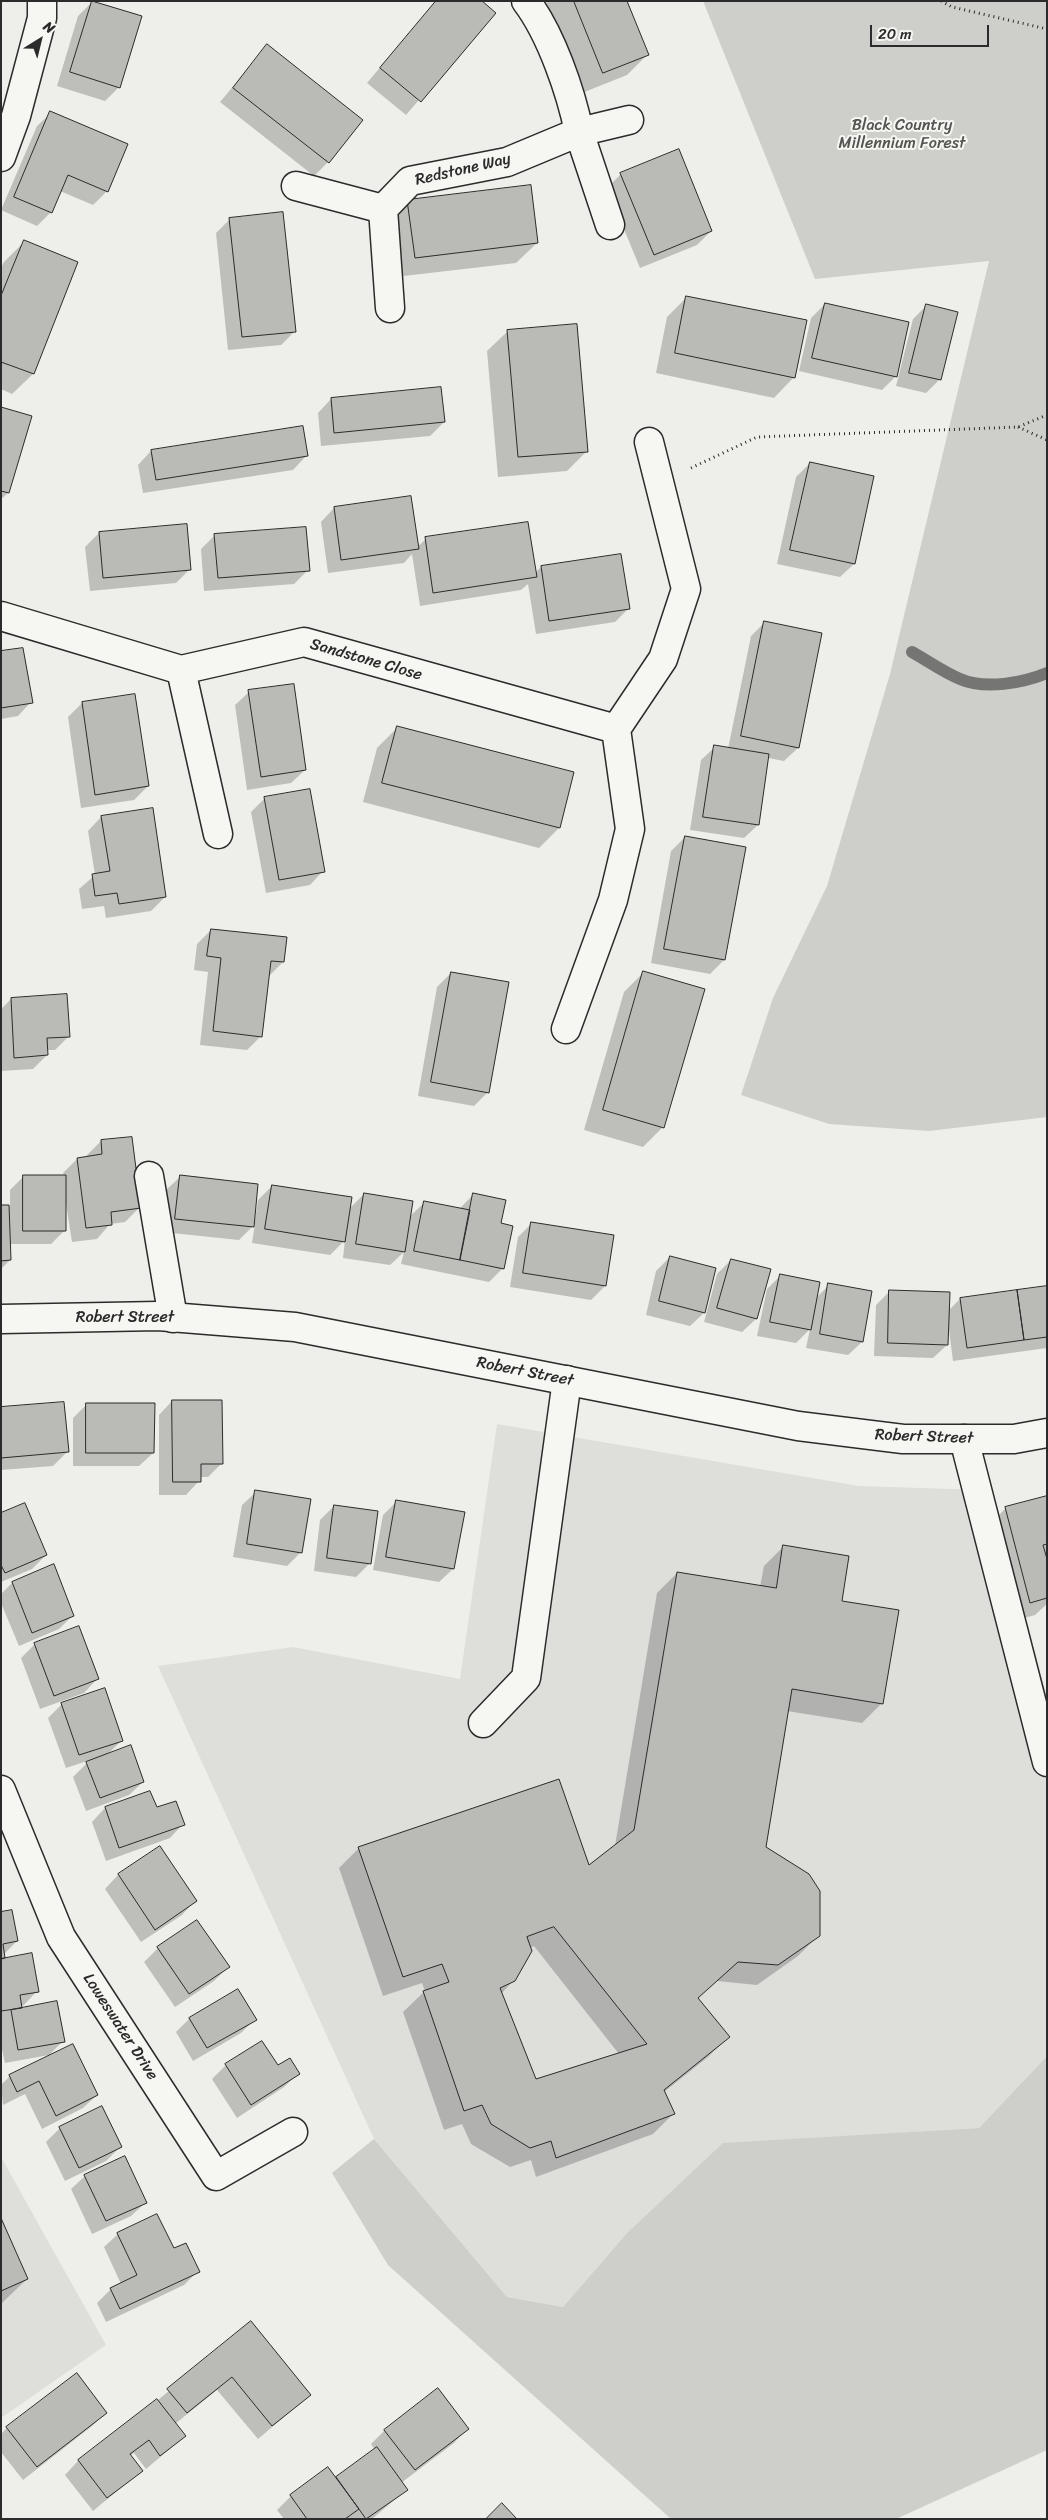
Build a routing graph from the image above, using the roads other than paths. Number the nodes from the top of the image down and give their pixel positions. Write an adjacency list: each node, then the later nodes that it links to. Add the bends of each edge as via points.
1 (42, 1): 5 (street, via 42,18 16,116)
2 (526, 1): 4 (street, via 539,18 574,106)
3 (628, 120): 4 (street, Redstone Way)
4 (579, 132): 7 (street, Redstone Way, via 507,162 410,181); 8 (street)
5 (1, 157)
6 (296, 186): 7 (street)
7 (383, 209): 9 (street)
8 (610, 225)
9 (390, 308)
10 (649, 442): 13 (street, via 686,589 663,659)
11 (1, 616): 12 (street, Sandstone Close)
12 (181, 670): 13 (street, Sandstone Close, via 304,642); 14 (street)
13 (616, 729): 15 (street, via 630,828 613,900)
14 (218, 834)
15 (566, 1029)
16 (149, 1176): 17 (street)
17 (173, 1318): 18 (street, Robert Street); 19 (street, Robert Street, via 295,1328)
18 (1, 1319)
19 (567, 1380): 21 (street, Robert Street, via 798,1426 903,1439); 22 (street, via 526,1678)
20 (1047, 1433): 21 (street, Robert Street, via 1014,1439)
21 (964, 1439): 23 (street)
22 (484, 1723)
23 (1047, 1762)
24 (1, 1790): 25 (street, Loweswater Drive, via 61,1937 216,2176)
25 (293, 2132)

